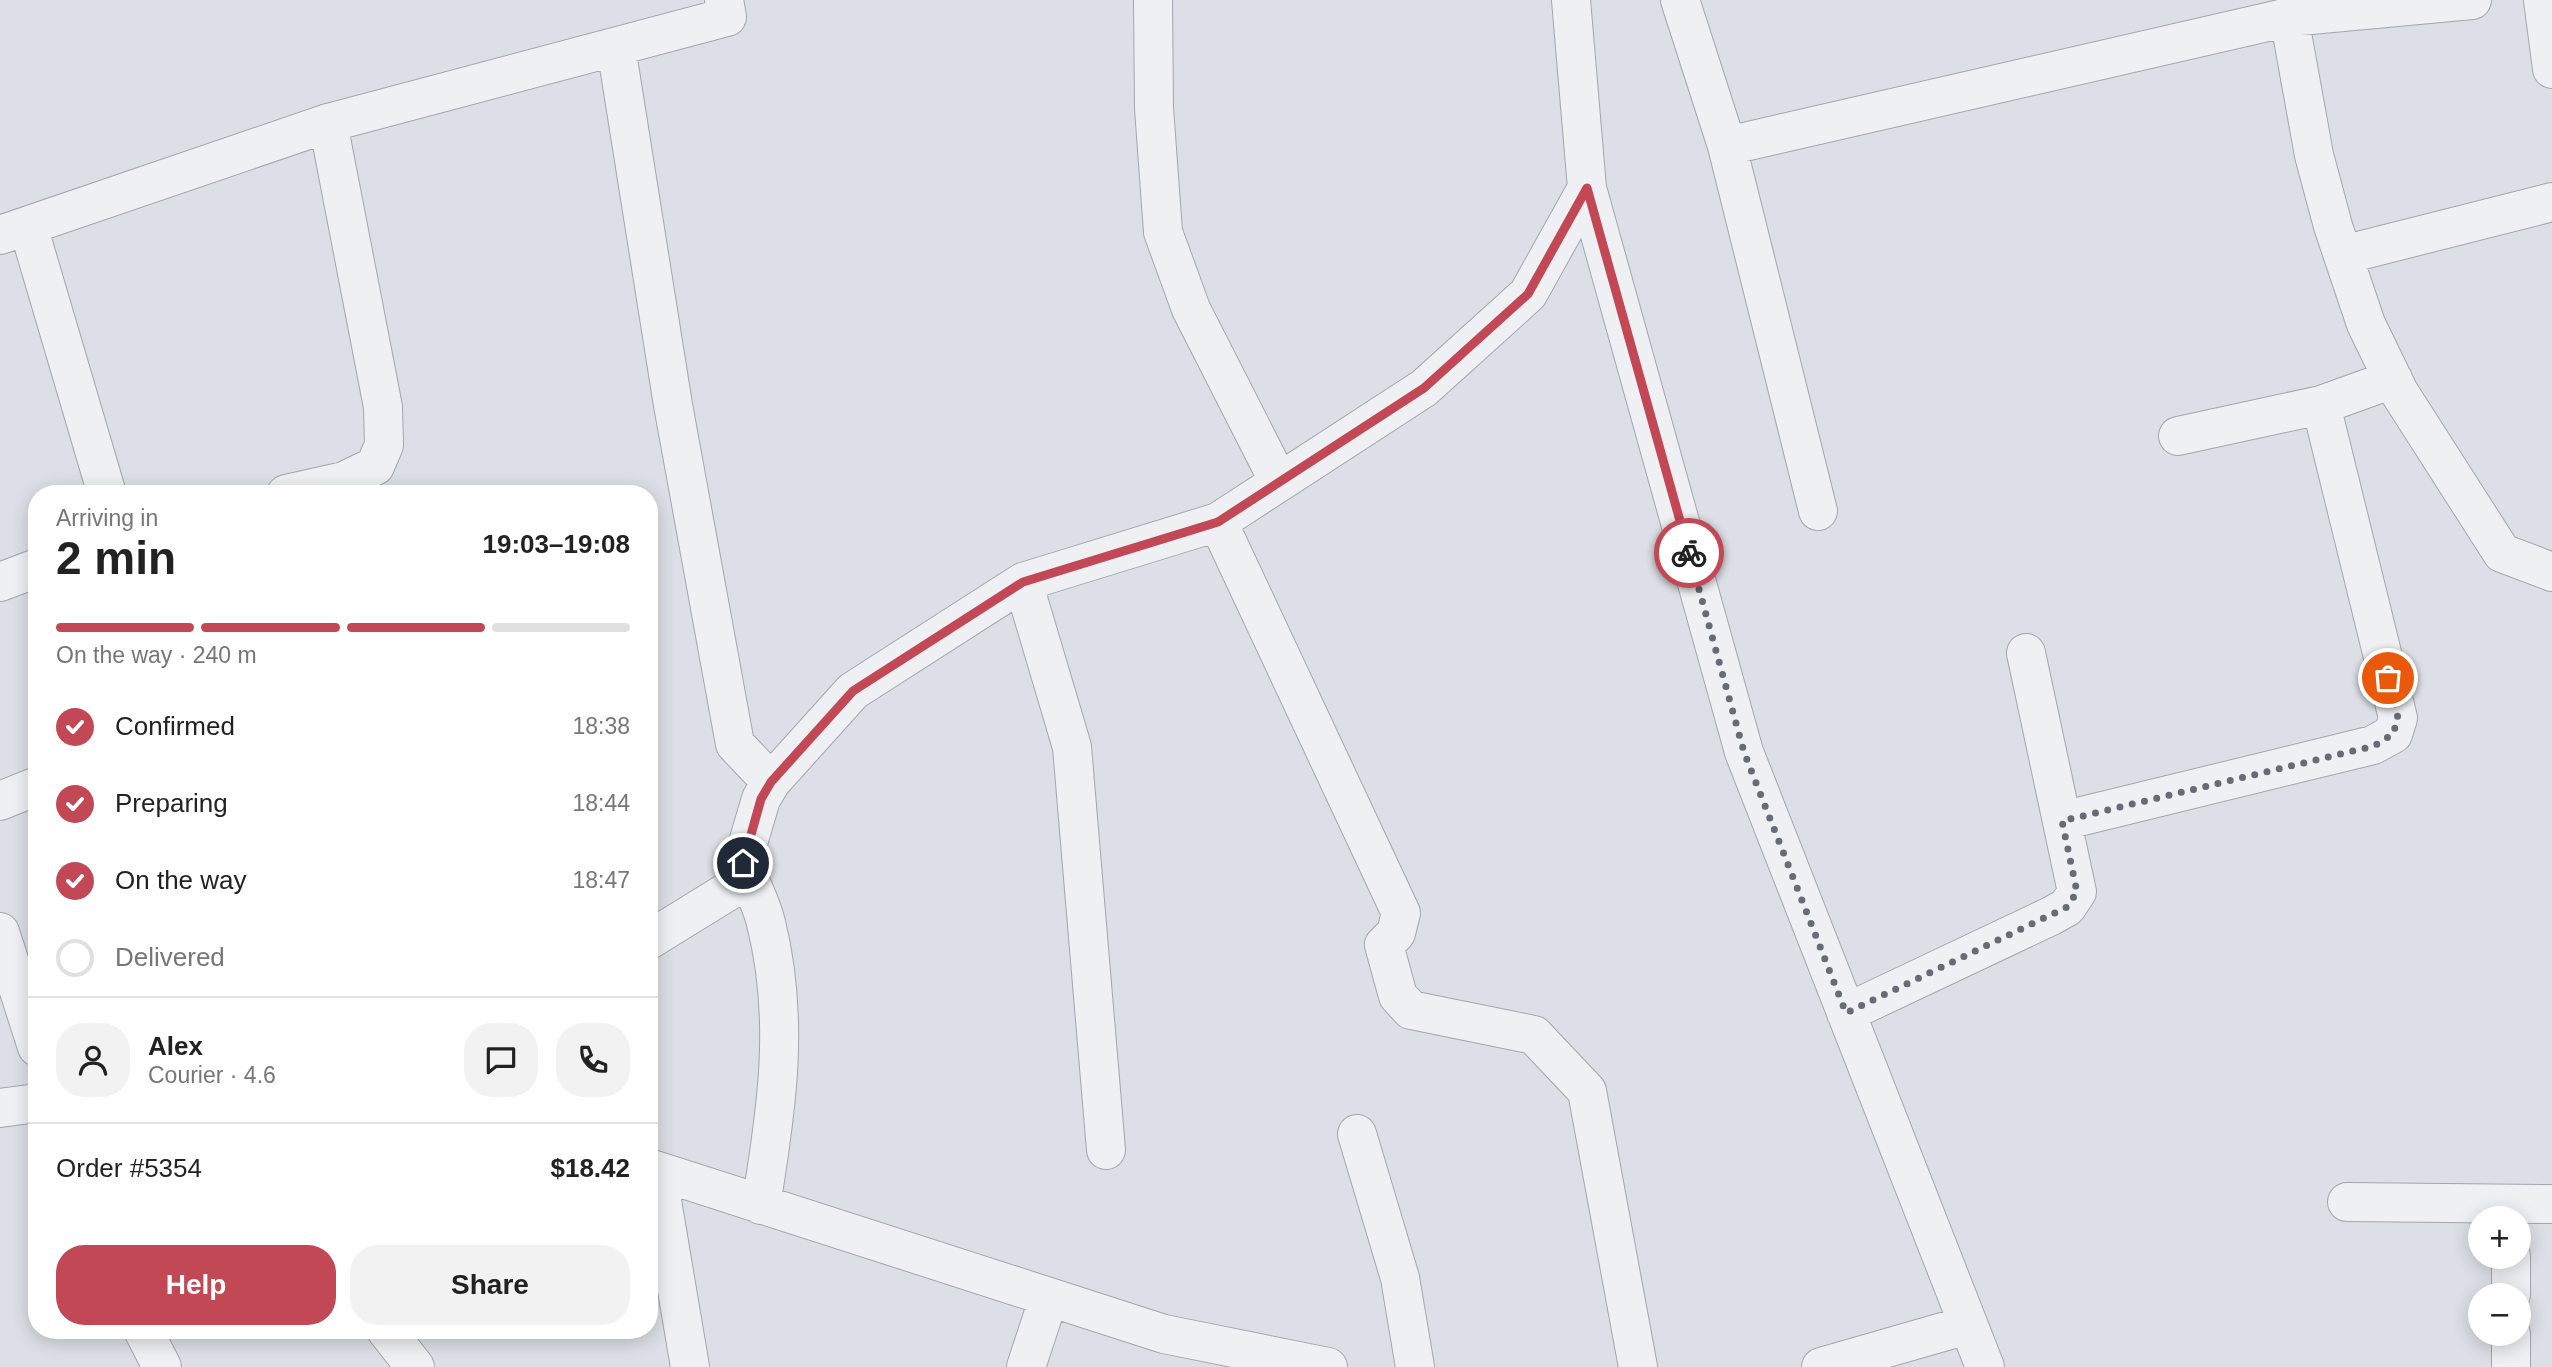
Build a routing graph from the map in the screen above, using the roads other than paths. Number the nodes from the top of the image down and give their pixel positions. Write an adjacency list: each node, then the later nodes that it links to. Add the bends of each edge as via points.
1 (724, 0): 8 (street, via 727,17)
2 (1153, 0): 19 (street, via 1154,108 1163,232 1191,309)
3 (1571, 0): 12 (street)
4 (1681, 0): 11 (street)
5 (2472, 0): 7 (street)
6 (2543, 0): 9 (street)
7 (2289, 17): 11 (street); 15 (street, via 2314,155)
8 (616, 47): 10 (street); 29 (street, via 673,405 735,744)
9 (2552, 69)
10 (328, 123): 14 (street); 21 (street, via 383,407 384,445 375,466)
11 (1727, 146): 22 (street)
12 (1587, 188): 19 (street, via 1528,294 1424,388); 36 (street, via 1744,752)
13 (2552, 202): 15 (street)
14 (14, 230): 20 (street)
15 (2343, 255): 16 (street, via 2366,324)
16 (2393, 379): 17 (street); 25 (street, via 2502,553)
17 (2321, 405): 18 (street); 32 (street, via 2398,718 2393,734 2374,746)
18 (2178, 436)
19 (1279, 482): 23 (street)
20 (104, 485)
21 (326, 485)
22 (1818, 511)
23 (1218, 522): 27 (street); 60 (street, via 1401,912 1396,933 1384,945 1398,996 1411,1010 1534,1035 1587,1091)
24 (28, 571): 26 (street)
25 (2552, 572)
26 (0, 582)
27 (1023, 582): 29 (street, via 853,691); 41 (street, via 1072,747)
28 (2026, 653): 32 (street)
29 (771, 782): 33 (street, via 761,799)
30 (28, 790): 31 (street)
31 (0, 801)
32 (2062, 821): 36 (street, via 2077,892 2067,907)
33 (743, 863): 35 (street, via 735,887); 46 (street, via 766,922 782,1028 778,1102)
34 (0, 932): 37 (street)
35 (658, 934)
36 (1846, 1013): 50 (street)
37 (28, 1019)
38 (28, 1104): 39 (street)
39 (0, 1108)
40 (1357, 1134): 59 (street, via 1400,1278)
41 (1106, 1150)
42 (658, 1172): 46 (street)
43 (658, 1197): 56 (street)
44 (2347, 1202): 48 (street)
45 (2552, 1204): 47 (street)
46 (761, 1205): 49 (street)
47 (2531, 1208)
48 (2468, 1209)
49 (1049, 1297): 57 (street); 58 (street, via 1164,1334)
50 (1967, 1325): 61 (street); 62 (street)
51 (148, 1339): 54 (street)
52 (393, 1339): 55 (street)
53 (2511, 1346): 63 (street)
54 (162, 1367)
55 (415, 1367)
56 (690, 1367)
57 (1026, 1367)
58 (1328, 1367)
59 (1415, 1367)
60 (1638, 1367)
61 (1821, 1367)
62 (1985, 1367)
63 (2511, 1367)

